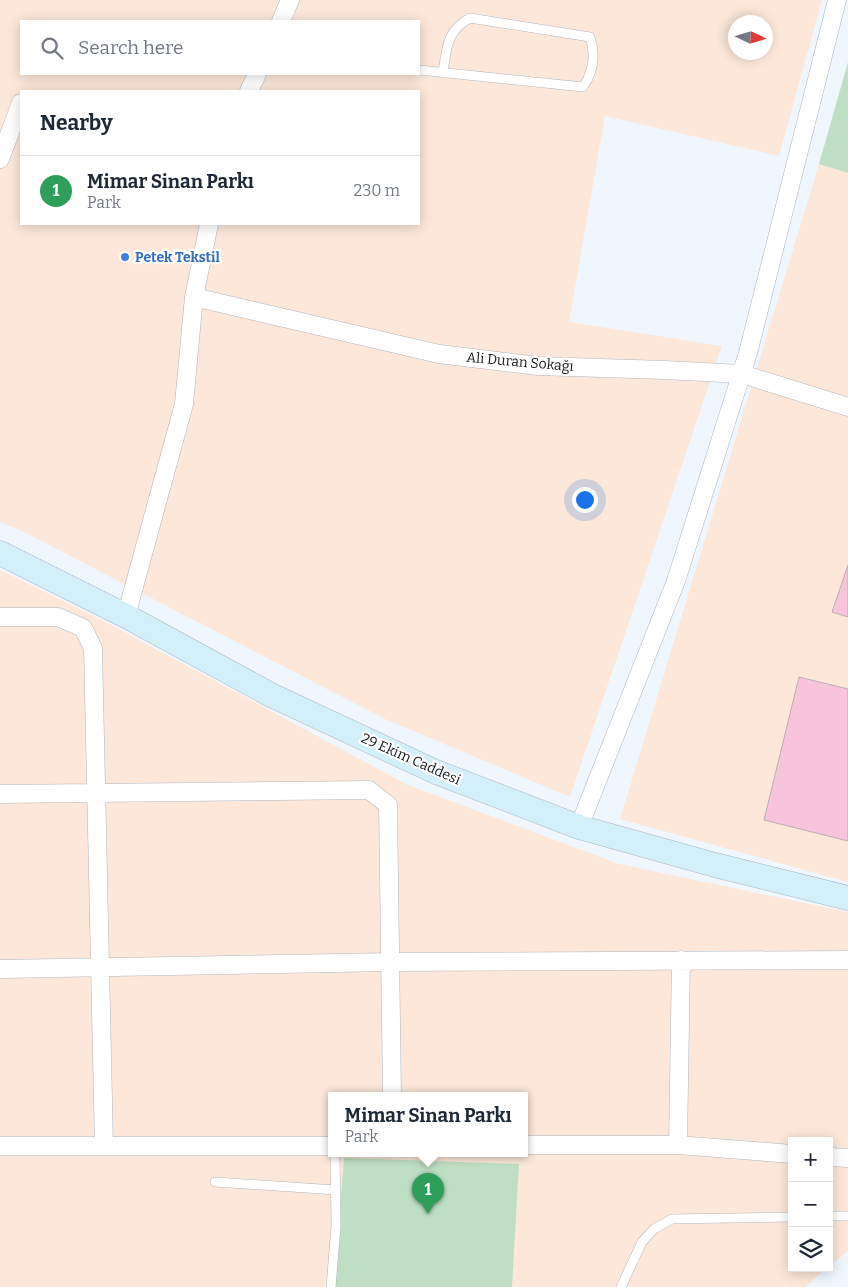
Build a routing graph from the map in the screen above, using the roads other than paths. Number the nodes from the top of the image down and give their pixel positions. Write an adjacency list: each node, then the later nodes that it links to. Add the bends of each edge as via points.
1 (290, 0): 3 (street)
2 (837, 0): 12 (street)
3 (281, 20)
4 (420, 70): 5 (lane)
5 (443, 72): 5 (lane, via 583,87 591,72 594,54 590,37 470,18 450,35)
6 (257, 75): 7 (street)
7 (249, 90)
8 (20, 106): 9 (street)
9 (0, 159)
10 (209, 225): 11 (street)
11 (194, 297): 12 (street, Ali Duran Sokağı, via 439,354 538,366); 15 (street, via 184,404)
12 (742, 374): 13 (street, Ali Duran Sokağı); 19 (street, via 676,581)
13 (848, 406)
14 (0, 553): 15 (street, 29 Ekim Caddesi)
15 (126, 616): 19 (street, 29 Ekim Caddesi, via 271,695 427,768)
16 (0, 617): 18 (street, via 58,617 83,628 93,648)
17 (0, 794): 18 (street)
18 (96, 794): 23 (street, via 369,790 388,805); 24 (street)
19 (579, 827): 20 (street, 29 Ekim Caddesi)
20 (848, 898)
21 (680, 960): 22 (street); 23 (street); 27 (street)
22 (848, 960)
23 (390, 962): 24 (street); 26 (street)
24 (100, 968): 25 (street); 29 (street)
25 (0, 969)
26 (392, 1092)
27 (678, 1145): 31 (street); 32 (street)
28 (0, 1146): 29 (street)
29 (104, 1146): 30 (street)
30 (328, 1146)
31 (528, 1146)
32 (788, 1154)
33 (335, 1157): 37 (lane)
34 (833, 1157): 35 (street)
35 (848, 1158)
36 (215, 1182): 37 (lane)
37 (336, 1190): 41 (lane)
38 (833, 1216): 39 (lane)
39 (848, 1216)
40 (788, 1217): 42 (lane, via 672,1219 654,1229 642,1242)
41 (331, 1287)
42 (621, 1287)

